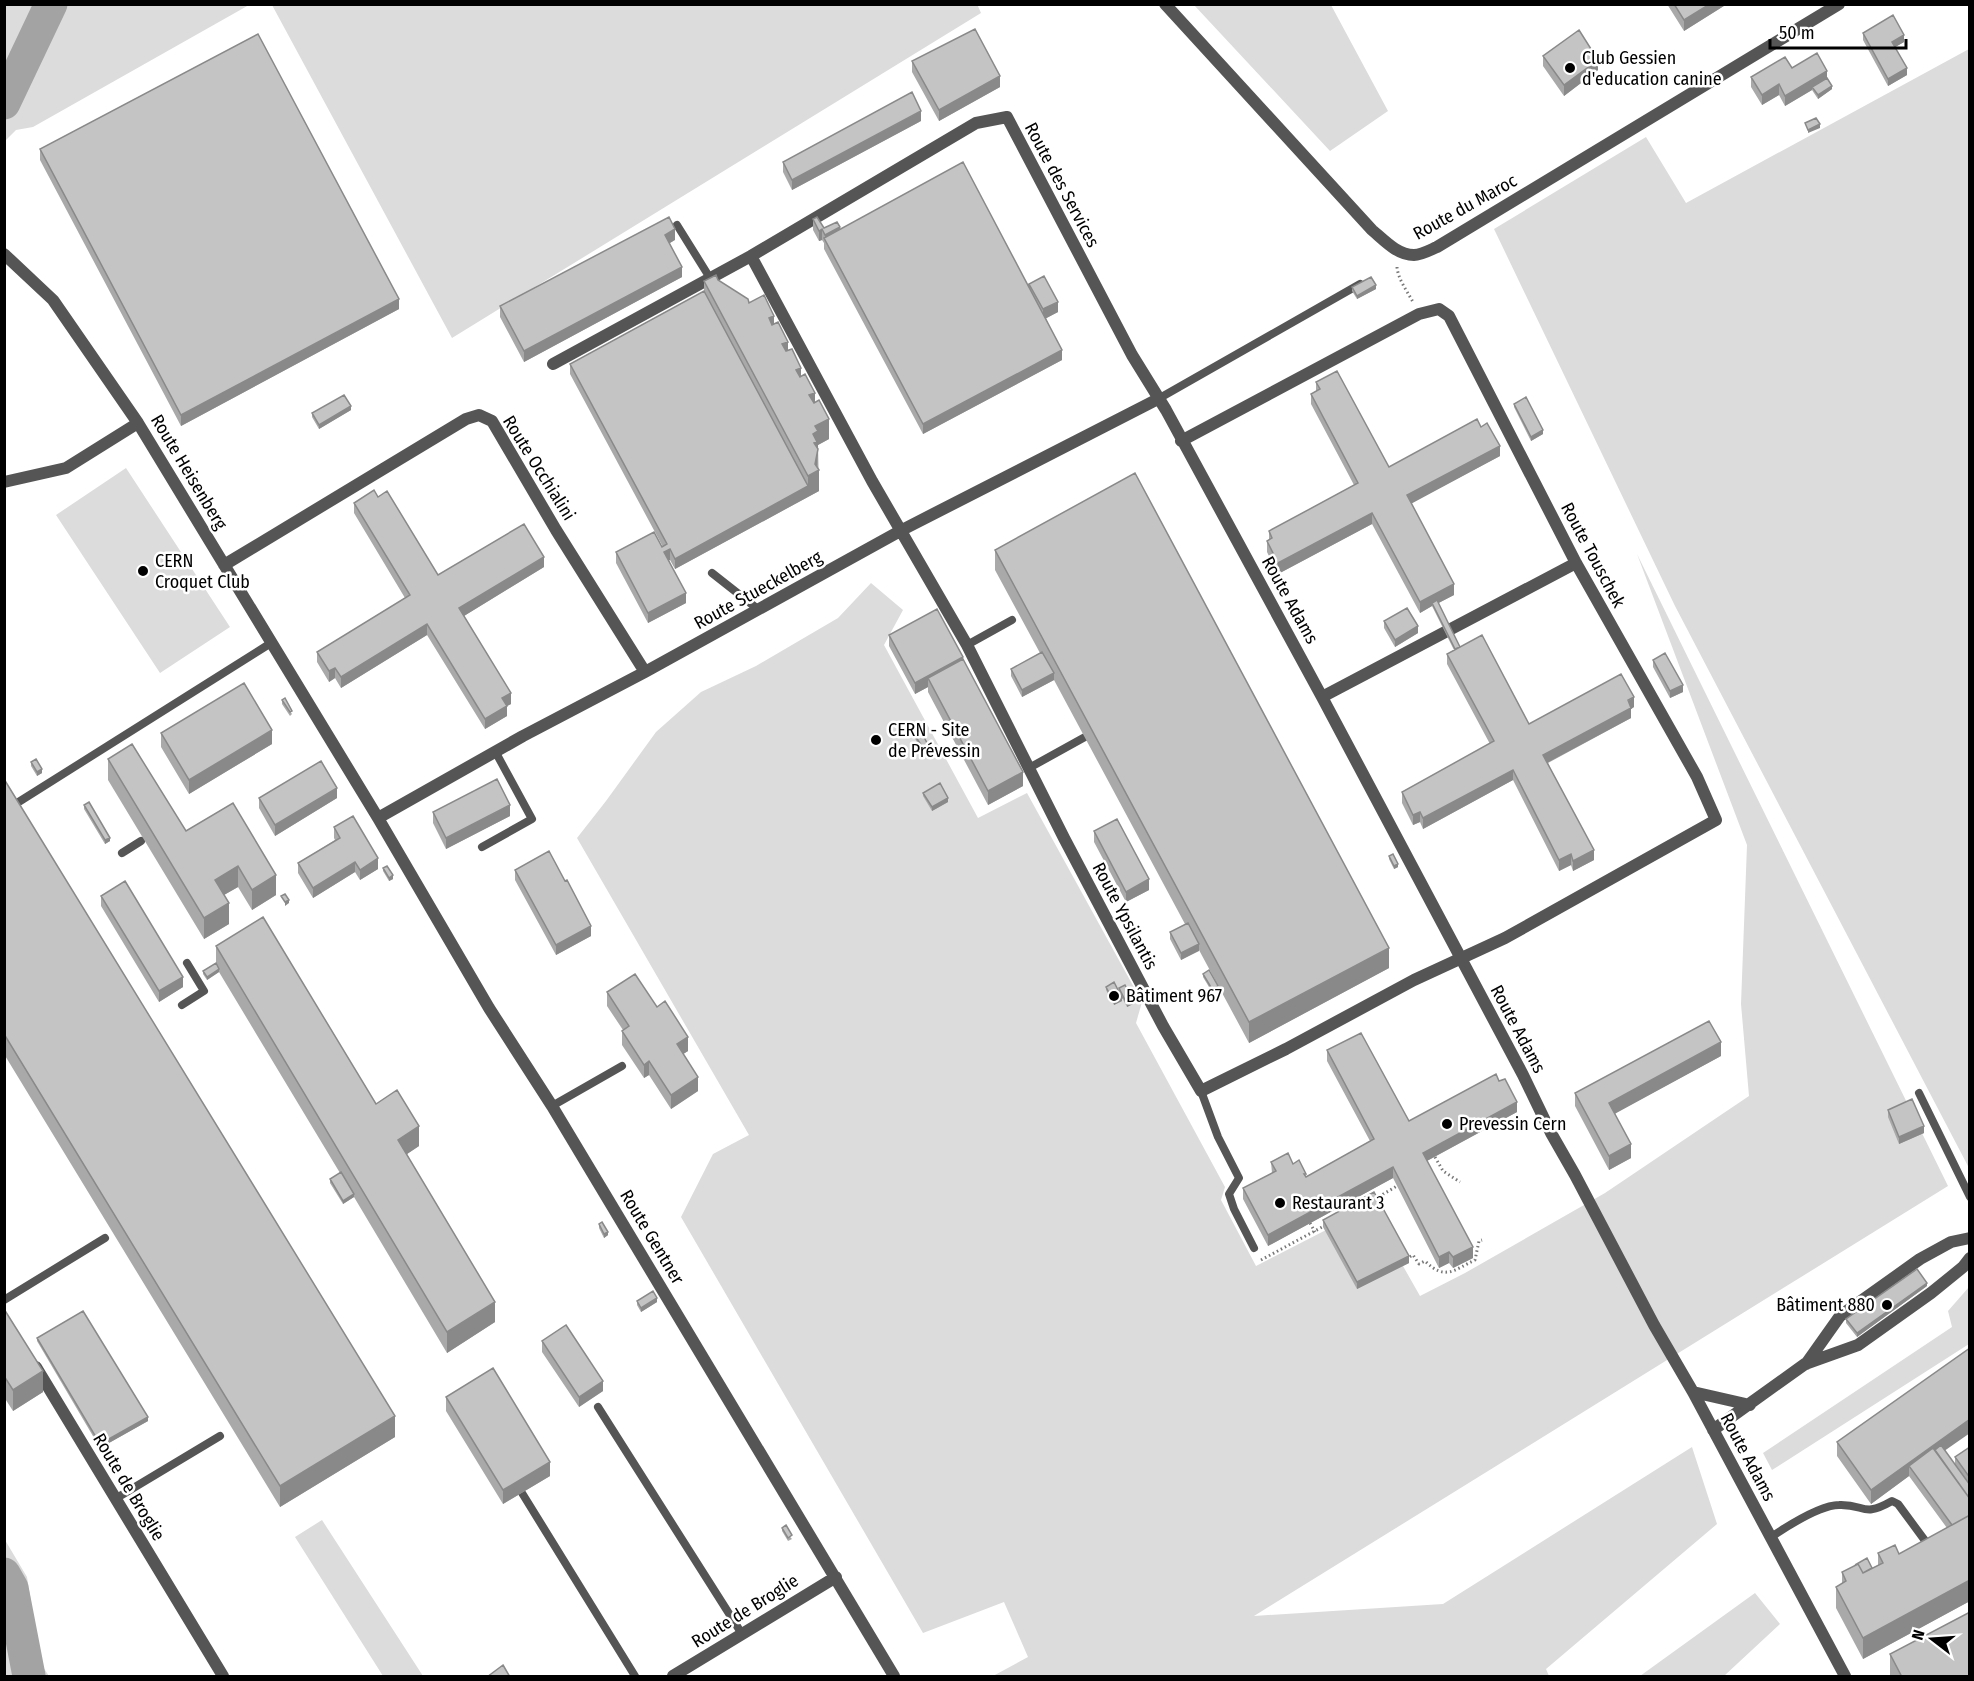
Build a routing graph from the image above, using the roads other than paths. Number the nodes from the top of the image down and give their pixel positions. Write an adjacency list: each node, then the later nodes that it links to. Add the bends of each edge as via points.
1 (1165, 4): 2 (street, Route du Maroc, via 1372,230 1390,246 1415,255 1437,247)
2 (1839, 4)
3 (677, 225): 6 (lane)
4 (4, 254): 10 (street, Route Heisenberg, via 53,300)
5 (751, 256): 6 (street, Route des Services); 9 (street, Route des Services, via 976,123 1007,117); 13 (street)
6 (710, 278): 8 (street, Route des Services)
7 (1363, 282): 9 (lane)
8 (553, 364)
9 (1158, 399): 11 (street, Route Adams); 13 (street, Route Stueckelberg)
10 (138, 423): 12 (street, via 66,468); 15 (street, Route Heisenberg)
11 (1181, 441): 14 (street, Route Touschek, via 1419,314 1439,309 1449,316); 22 (street, Route Adams)
12 (4, 482)
13 (902, 530): 17 (street, Route Stueckelberg); 20 (street, Route Ypsilantis)
14 (1576, 563): 22 (street); 31 (street, Route Touschek, via 1697,777 1716,820 1505,938)
15 (224, 565): 19 (street, Route Heisenberg); 21 (street, Route Occhialini, via 397,459 466,419 479,416 492,421)
16 (712, 573): 17 (lane)
17 (759, 610): 21 (street, Route Stueckelberg)
18 (1012, 620): 20 (lane)
19 (271, 643): 26 (lane); 27 (street, Route Heisenberg)
20 (967, 645): 25 (street, Route Ypsilantis)
21 (645, 672): 24 (street, Route Stueckelberg)
22 (1322, 697): 31 (street, Route Adams)
23 (1085, 737): 25 (lane)
24 (495, 752): 27 (street, Route Stueckelberg); 29 (lane, via 532,819)
25 (1029, 768): 35 (street, Route Ypsilantis)
26 (17, 803)
27 (378, 818): 37 (street, Route Gentner, via 489,1008)
28 (141, 841): 30 (lane)
29 (482, 847)
30 (123, 853)
31 (1460, 959): 35 (street); 46 (street, Route Adams)
32 (187, 963): 33 (lane, via 204,991)
33 (182, 1005)
34 (622, 1066): 37 (lane)
35 (1201, 1091): 41 (lane, via 1239,1178 1229,1194)
36 (1919, 1093): 38 (lane)
37 (552, 1106): 55 (street, Route Gentner)
38 (1970, 1197)
39 (105, 1238): 43 (lane)
40 (1970, 1238): 45 (street, via 1951,1242 1920,1258 1840,1316)
41 (1254, 1248)
42 (1970, 1258): 45 (street, via 1931,1293 1858,1345)
43 (4, 1300)
44 (29, 1356): 52 (street, Route de Broglie)
45 (1805, 1364): 47 (street)
46 (1693, 1392): 47 (street); 49 (street, Route Adams)
47 (1750, 1405): 49 (street)
48 (598, 1407): 56 (lane)
49 (1713, 1431): 53 (street, Route Adams)
50 (220, 1436): 52 (lane)
51 (522, 1493): 58 (lane)
52 (115, 1499): 57 (street, Route de Broglie)
53 (1771, 1537): 54 (lane, via 1832,1506 1841,1504 1872,1511 1892,1501); 61 (street, Route Adams)
54 (1935, 1554)
55 (836, 1577): 56 (street, Route de Broglie); 60 (street, Route Gentner)
56 (742, 1634): 59 (street, Route de Broglie)
57 (223, 1677)
58 (635, 1677)
59 (673, 1677)
60 (894, 1677)
61 (1845, 1677)

